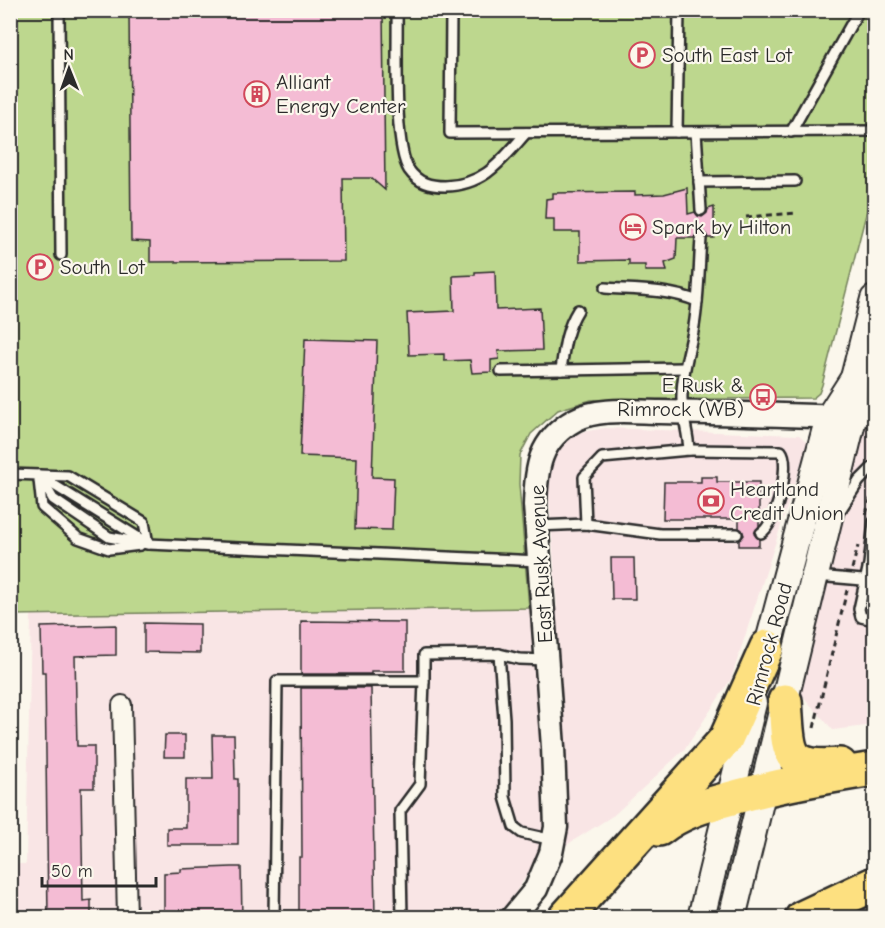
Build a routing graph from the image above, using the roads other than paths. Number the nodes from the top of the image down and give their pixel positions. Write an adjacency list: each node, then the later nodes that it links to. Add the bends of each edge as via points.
1 (59, 10): 15 (lane)
2 (398, 10): 10 (lane, via 402,154 416,177 434,186 473,182 493,170)
3 (451, 10): 10 (lane, via 450,133)
4 (679, 10): 7 (lane)
5 (859, 10): 9 (lane)
6 (874, 131): 9 (lane)
7 (677, 132): 8 (lane); 10 (lane)
8 (696, 132): 9 (lane); 11 (lane)
9 (791, 132)
10 (526, 133)
11 (699, 182): 12 (lane); 13 (lane)
12 (795, 182)
13 (701, 210)
14 (701, 238): 18 (lane)
15 (61, 255)
16 (605, 288): 18 (lane, via 663,291)
17 (874, 299): 24 (main road, Rimrock Road, via 854,378)
18 (697, 301): 20 (lane)
19 (578, 310): 21 (lane, via 570,323)
20 (684, 368): 21 (lane); 23 (lane)
21 (561, 370): 22 (lane)
22 (501, 371)
23 (682, 412): 24 (street, East Rusk Avenue); 25 (lane); 32 (street, East Rusk Avenue, via 598,413 575,420 561,430 549,441 537,467)
24 (852, 419): 31 (main road, Rimrock Road); 40 (main road, Rimrock Road)
25 (689, 450): 30 (lane, via 602,458 584,477); 33 (lane, via 781,451 785,472 771,523)
26 (874, 466): 31 (lane)
27 (10, 474): 28 (lane)
28 (39, 476): 35 (lane); 35 (lane, via 53,499 109,537); 35 (lane, via 68,476 97,492 144,522); 35 (lane, via 42,507 78,538 109,549)
29 (870, 520): 38 (lane)
30 (586, 524): 32 (lane); 34 (lane, via 660,534)
31 (827, 524): 37 (main road, Rimrock Road)
32 (537, 526): 36 (street, East Rusk Avenue)
33 (761, 533)
34 (737, 534)
35 (148, 544): 36 (lane)
36 (539, 561): 42 (street, East Rusk Avenue)
37 (814, 576): 38 (lane); 44 (main road, Rimrock Road)
38 (869, 582): 39 (lane, via 859,609 861,617)
39 (874, 620)
40 (767, 646): 49 (main road, Rimrock Road); 51 (highway, via 726,739)
41 (499, 654): 42 (lane); 43 (lane, via 424,655); 50 (lane, via 506,797 514,827 522,833)
42 (547, 660): 50 (street, East Rusk Avenue, via 556,801)
43 (424, 681): 56 (lane, via 277,681); 57 (lane, via 420,784 400,811)
44 (785, 701): 46 (highway, via 789,744 802,762 813,767); 48 (main road, Rimrock Road)
45 (122, 705): 55 (street)
46 (874, 762)
47 (874, 769): 48 (highway)
48 (763, 789): 49 (highway); 53 (main road, Rimrock Road)
49 (730, 798): 51 (highway, via 695,807 668,822); 54 (main road, Rimrock Road)
50 (554, 840): 58 (street, East Rusk Avenue, via 536,889)
51 (608, 870): 59 (highway)
52 (874, 884): 60 (highway)
53 (735, 906)
54 (701, 914)
55 (127, 918)
56 (274, 918)
57 (402, 918)
58 (512, 918)
59 (565, 918)
60 (802, 918)

